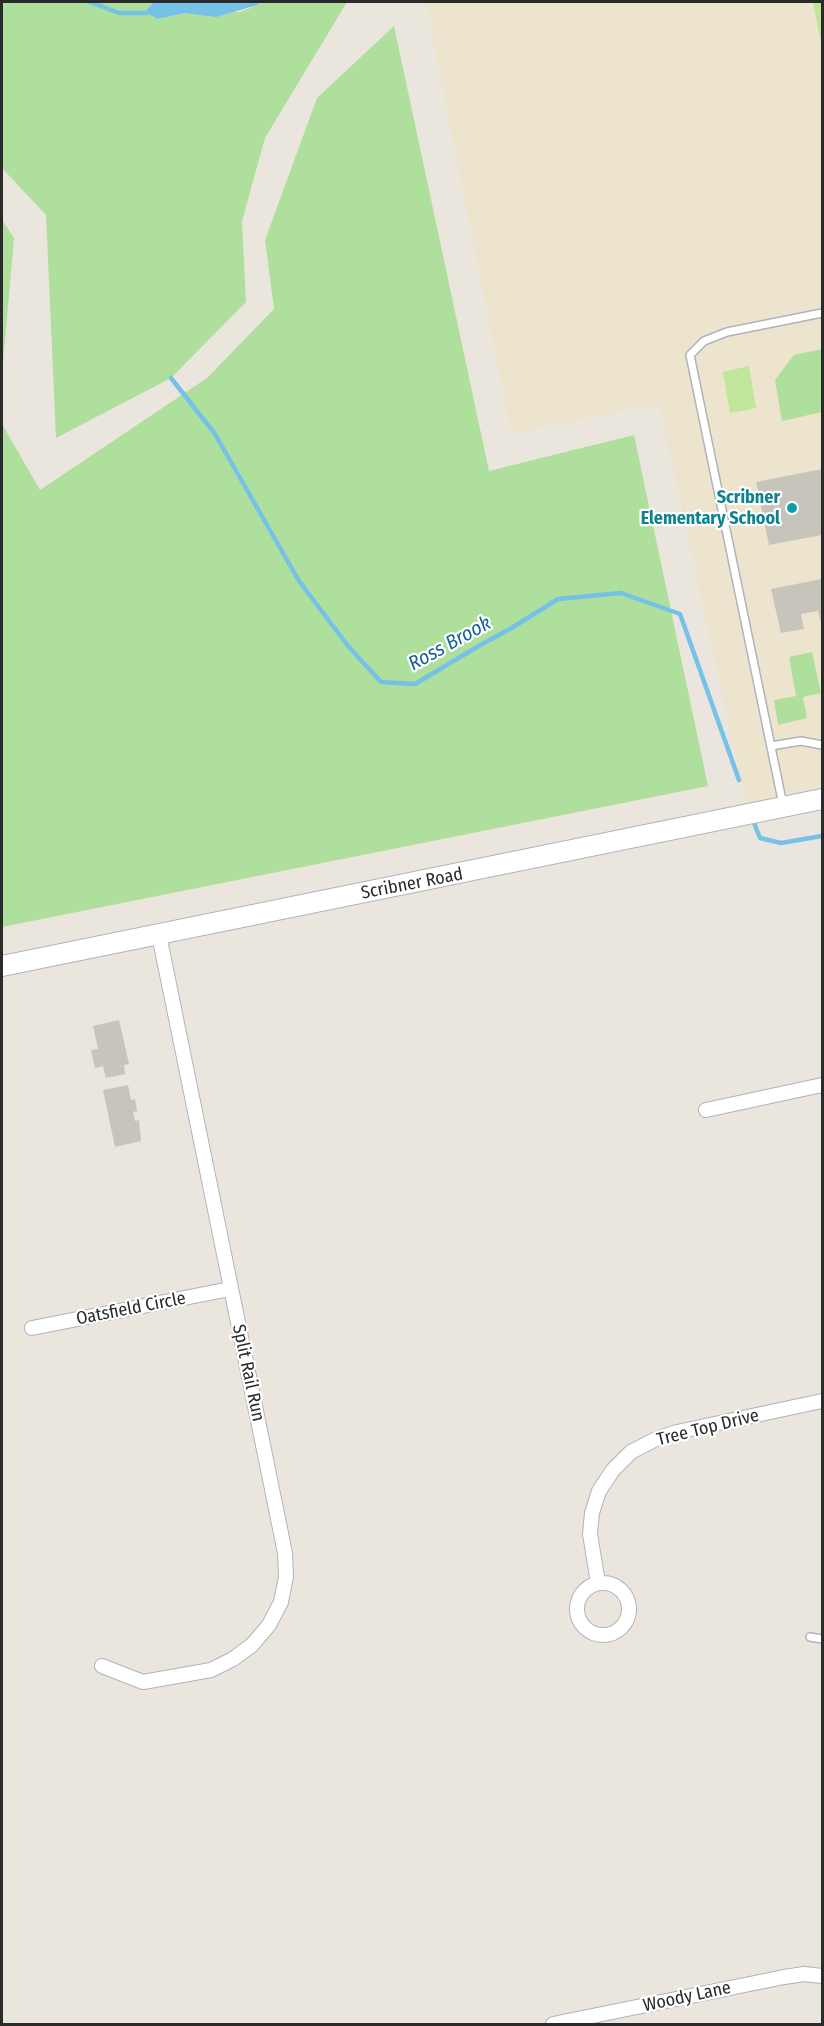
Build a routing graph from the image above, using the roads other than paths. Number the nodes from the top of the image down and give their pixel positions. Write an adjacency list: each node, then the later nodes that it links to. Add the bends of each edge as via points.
1 (822, 312): 3 (lane, via 727,332 704,341 690,355)
2 (822, 745): 3 (lane, via 801,741)
3 (771, 746): 5 (lane)
4 (822, 799): 5 (street, Scribner Road)
5 (784, 807): 6 (street, Scribner Road)
6 (159, 935): 7 (street, Scribner Road); 10 (street, Split Rail Run)
7 (2, 966)
8 (822, 1085): 9 (street)
9 (706, 1110)
10 (231, 1289): 11 (street, Oatsfield Circle); 16 (street, Split Rail Run, via 285,1553 281,1602 252,1645 211,1670 143,1682)
11 (32, 1328)
12 (822, 1401): 13 (street, Tree Top Drive, via 677,1432 631,1452 603,1484 592,1512 590,1534)
13 (598, 1583)
14 (810, 1637): 15 (lane)
15 (822, 1639)
16 (102, 1666)
17 (822, 1976): 18 (street, Woody Lane, via 784,1977)
18 (553, 2025)

